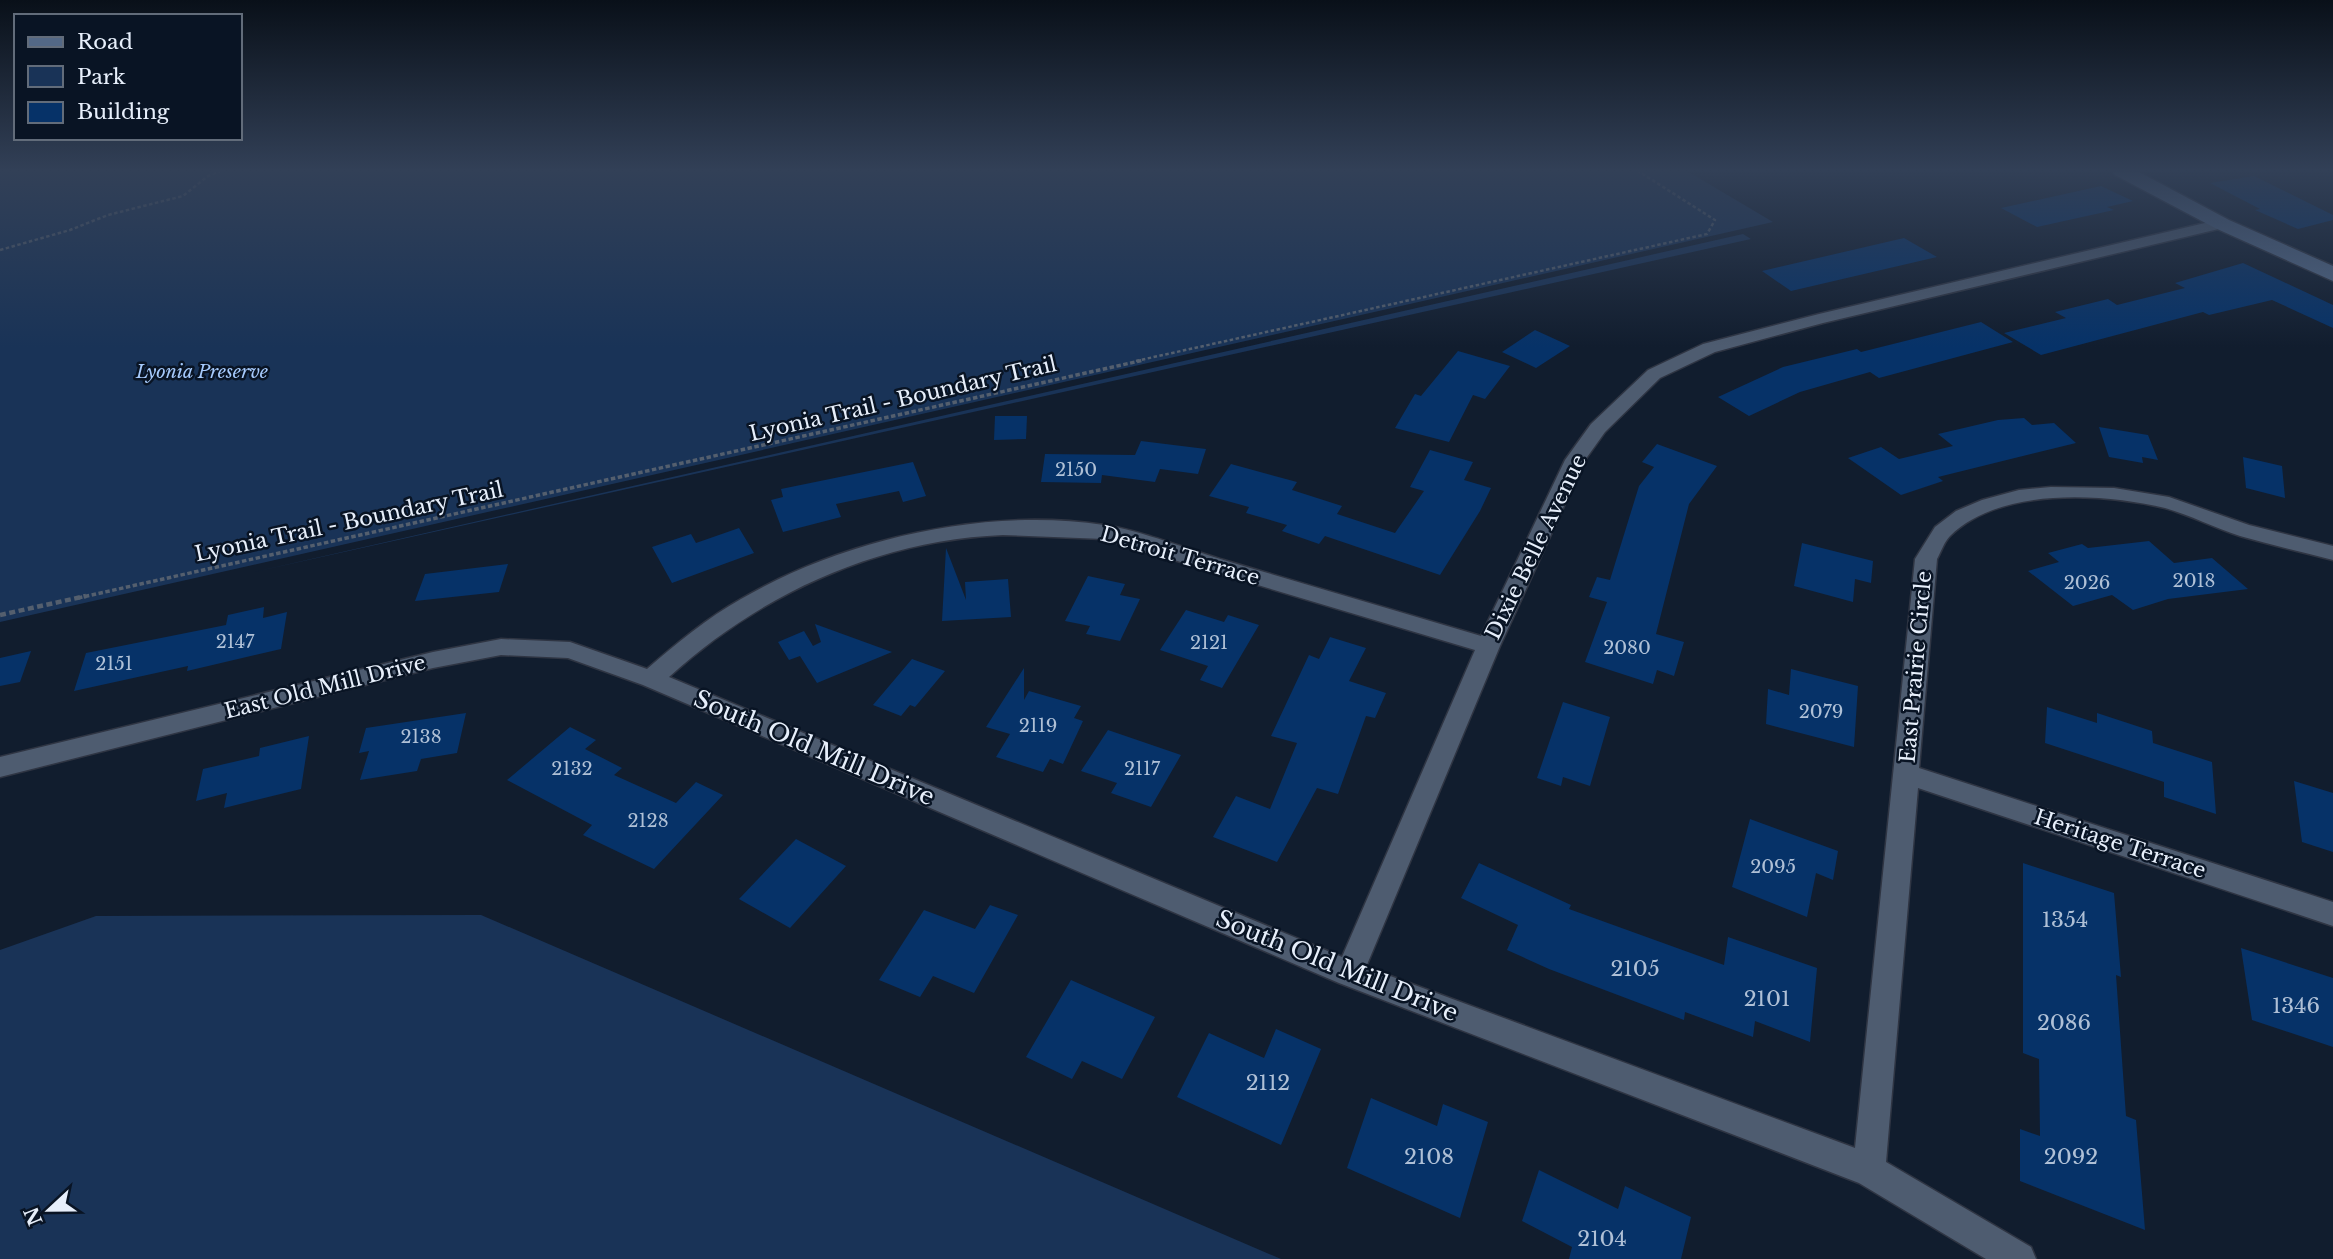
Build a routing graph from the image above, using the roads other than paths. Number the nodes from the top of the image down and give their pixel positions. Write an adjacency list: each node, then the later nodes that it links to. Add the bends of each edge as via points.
1 (2198, 230): 5 (street, Dixie Belle Avenue, via 1709,348 1654,374 1598,428 1575,460)
2 (2235, 230): 3 (street)
3 (2333, 274)
4 (2333, 553): 8 (street, East Prairie Circle, via 2137,497 2070,492 2017,496 1973,510 1942,532 1926,559)
5 (1488, 646): 6 (street, Detroit Terrace, via 1105,532 986,529 909,542 829,563 772,589 691,642); 10 (street, Dixie Belle Avenue)
6 (651, 679): 7 (street, East Old Mill Drive, via 570,650 501,647); 10 (street, South Old Mill Drive)
7 (0, 767)
8 (1906, 775): 9 (street, Heritage Terrace); 11 (street, East Prairie Circle)
9 (2333, 914)
10 (1349, 974): 11 (street, South Old Mill Drive)
11 (1868, 1170): 12 (street, South Old Mill Drive)
12 (2019, 1259)

